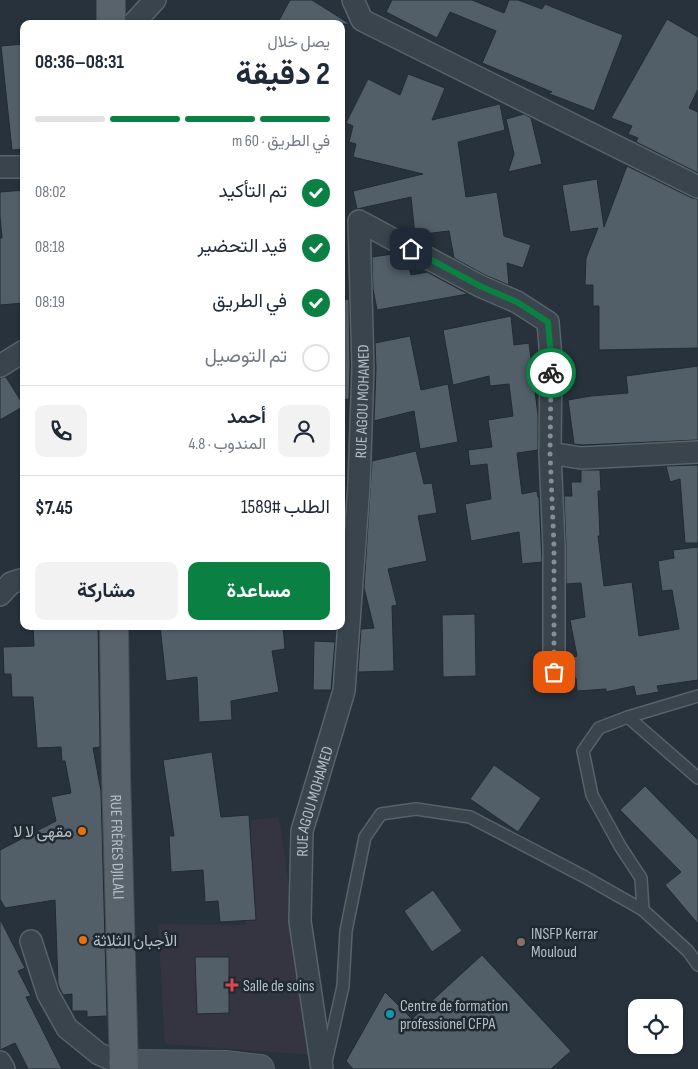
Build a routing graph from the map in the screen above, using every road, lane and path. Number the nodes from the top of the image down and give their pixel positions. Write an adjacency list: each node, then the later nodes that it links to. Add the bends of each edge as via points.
1 (111, 0): 4 (main road)
2 (155, 0): 5 (street)
3 (353, 0): 8 (street, via 362,20)
4 (111, 20)
5 (137, 20)
6 (0, 167): 7 (street)
7 (20, 167)
8 (698, 187)
9 (20, 354): 10 (street)
10 (0, 366)
11 (698, 452): 12 (street, via 581,458)
12 (550, 453): 13 (street, RUE AGOU MOHAMED, via 548,322 517,302 480,286 359,221 363,368 359,486); 17 (street)
13 (347, 574): 28 (street, RUE AGOU MOHAMED, via 350,605 344,691 302,831 300,921)
14 (20, 580): 15 (street, via 11,583)
15 (0, 595)
16 (114, 630): 25 (main road, RUE FRÈRES DJILALI)
17 (554, 672)
18 (698, 696): 19 (lane)
19 (628, 717): 20 (lane); 21 (lane, via 599,728 583,751 592,795 641,878)
20 (698, 778)
21 (643, 910): 23 (lane, via 688,951); 28 (lane, via 470,817 416,810 381,814 365,836 346,931 343,986)
22 (31, 941): 25 (street, via 48,994 67,1028 99,1054)
23 (698, 965)
24 (0, 1062): 26 (street)
25 (123, 1066): 27 (street, via 225,1065)
26 (4, 1069)
27 (260, 1069)
28 (324, 1069)

